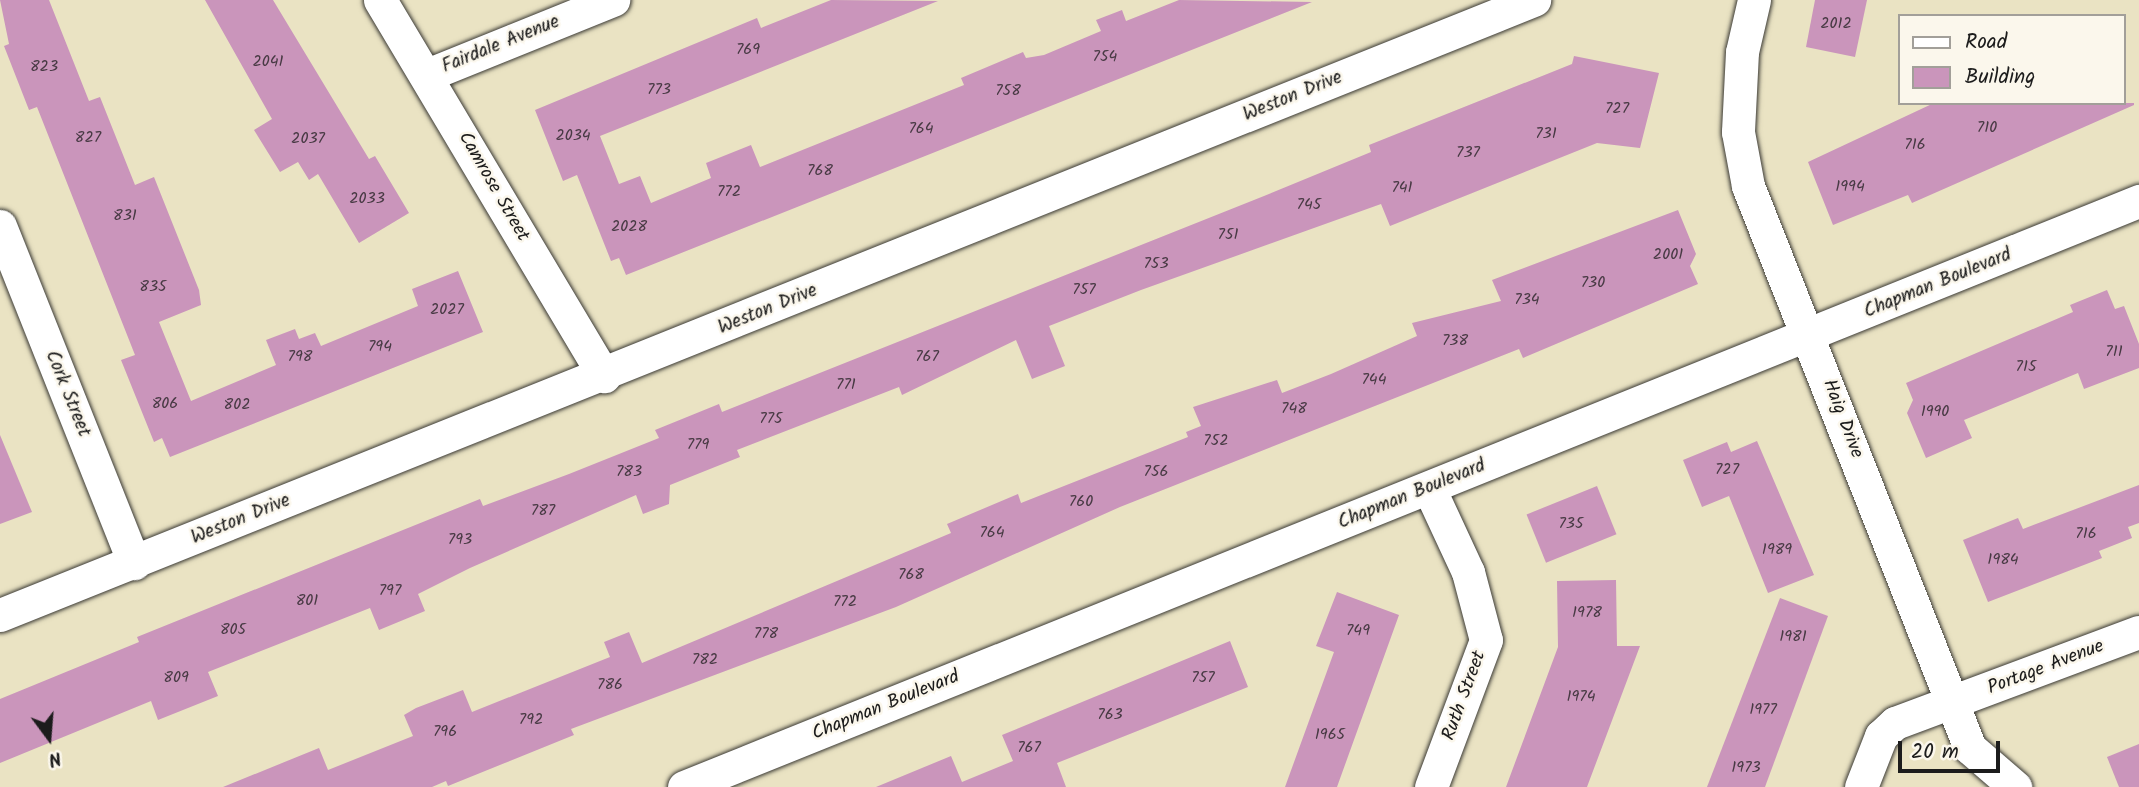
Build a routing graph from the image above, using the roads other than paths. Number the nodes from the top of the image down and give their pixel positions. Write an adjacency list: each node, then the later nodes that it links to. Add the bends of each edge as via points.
1 (380, 0): 5 (street, Camrose Street)
2 (613, 0): 5 (street, Fairdale Avenue)
3 (1534, 0): 9 (street, Weston Drive)
4 (1754, 0): 8 (street, Haig Drive, via 1742,52 1738,132 1748,186)
5 (427, 75): 9 (street, Camrose Street)
6 (2139, 201): 8 (street, Chapman Boulevard)
7 (0, 226): 11 (street, Cork Street)
8 (1810, 336): 10 (street, Chapman Boulevard); 14 (street, Haig Drive)
9 (604, 376): 11 (street, Weston Drive)
10 (1429, 488): 15 (street, Chapman Boulevard); 16 (street, Ruth Street, via 1468,572 1486,640)
11 (134, 563): 12 (street, Weston Drive)
12 (0, 615)
13 (2139, 632): 14 (street, Portage Avenue)
14 (1952, 703): 17 (street, via 1895,723 1881,736); 18 (street, Haig Drive, via 1970,748)
15 (684, 787)
16 (1432, 787)
17 (1861, 787)
18 (2015, 787)

